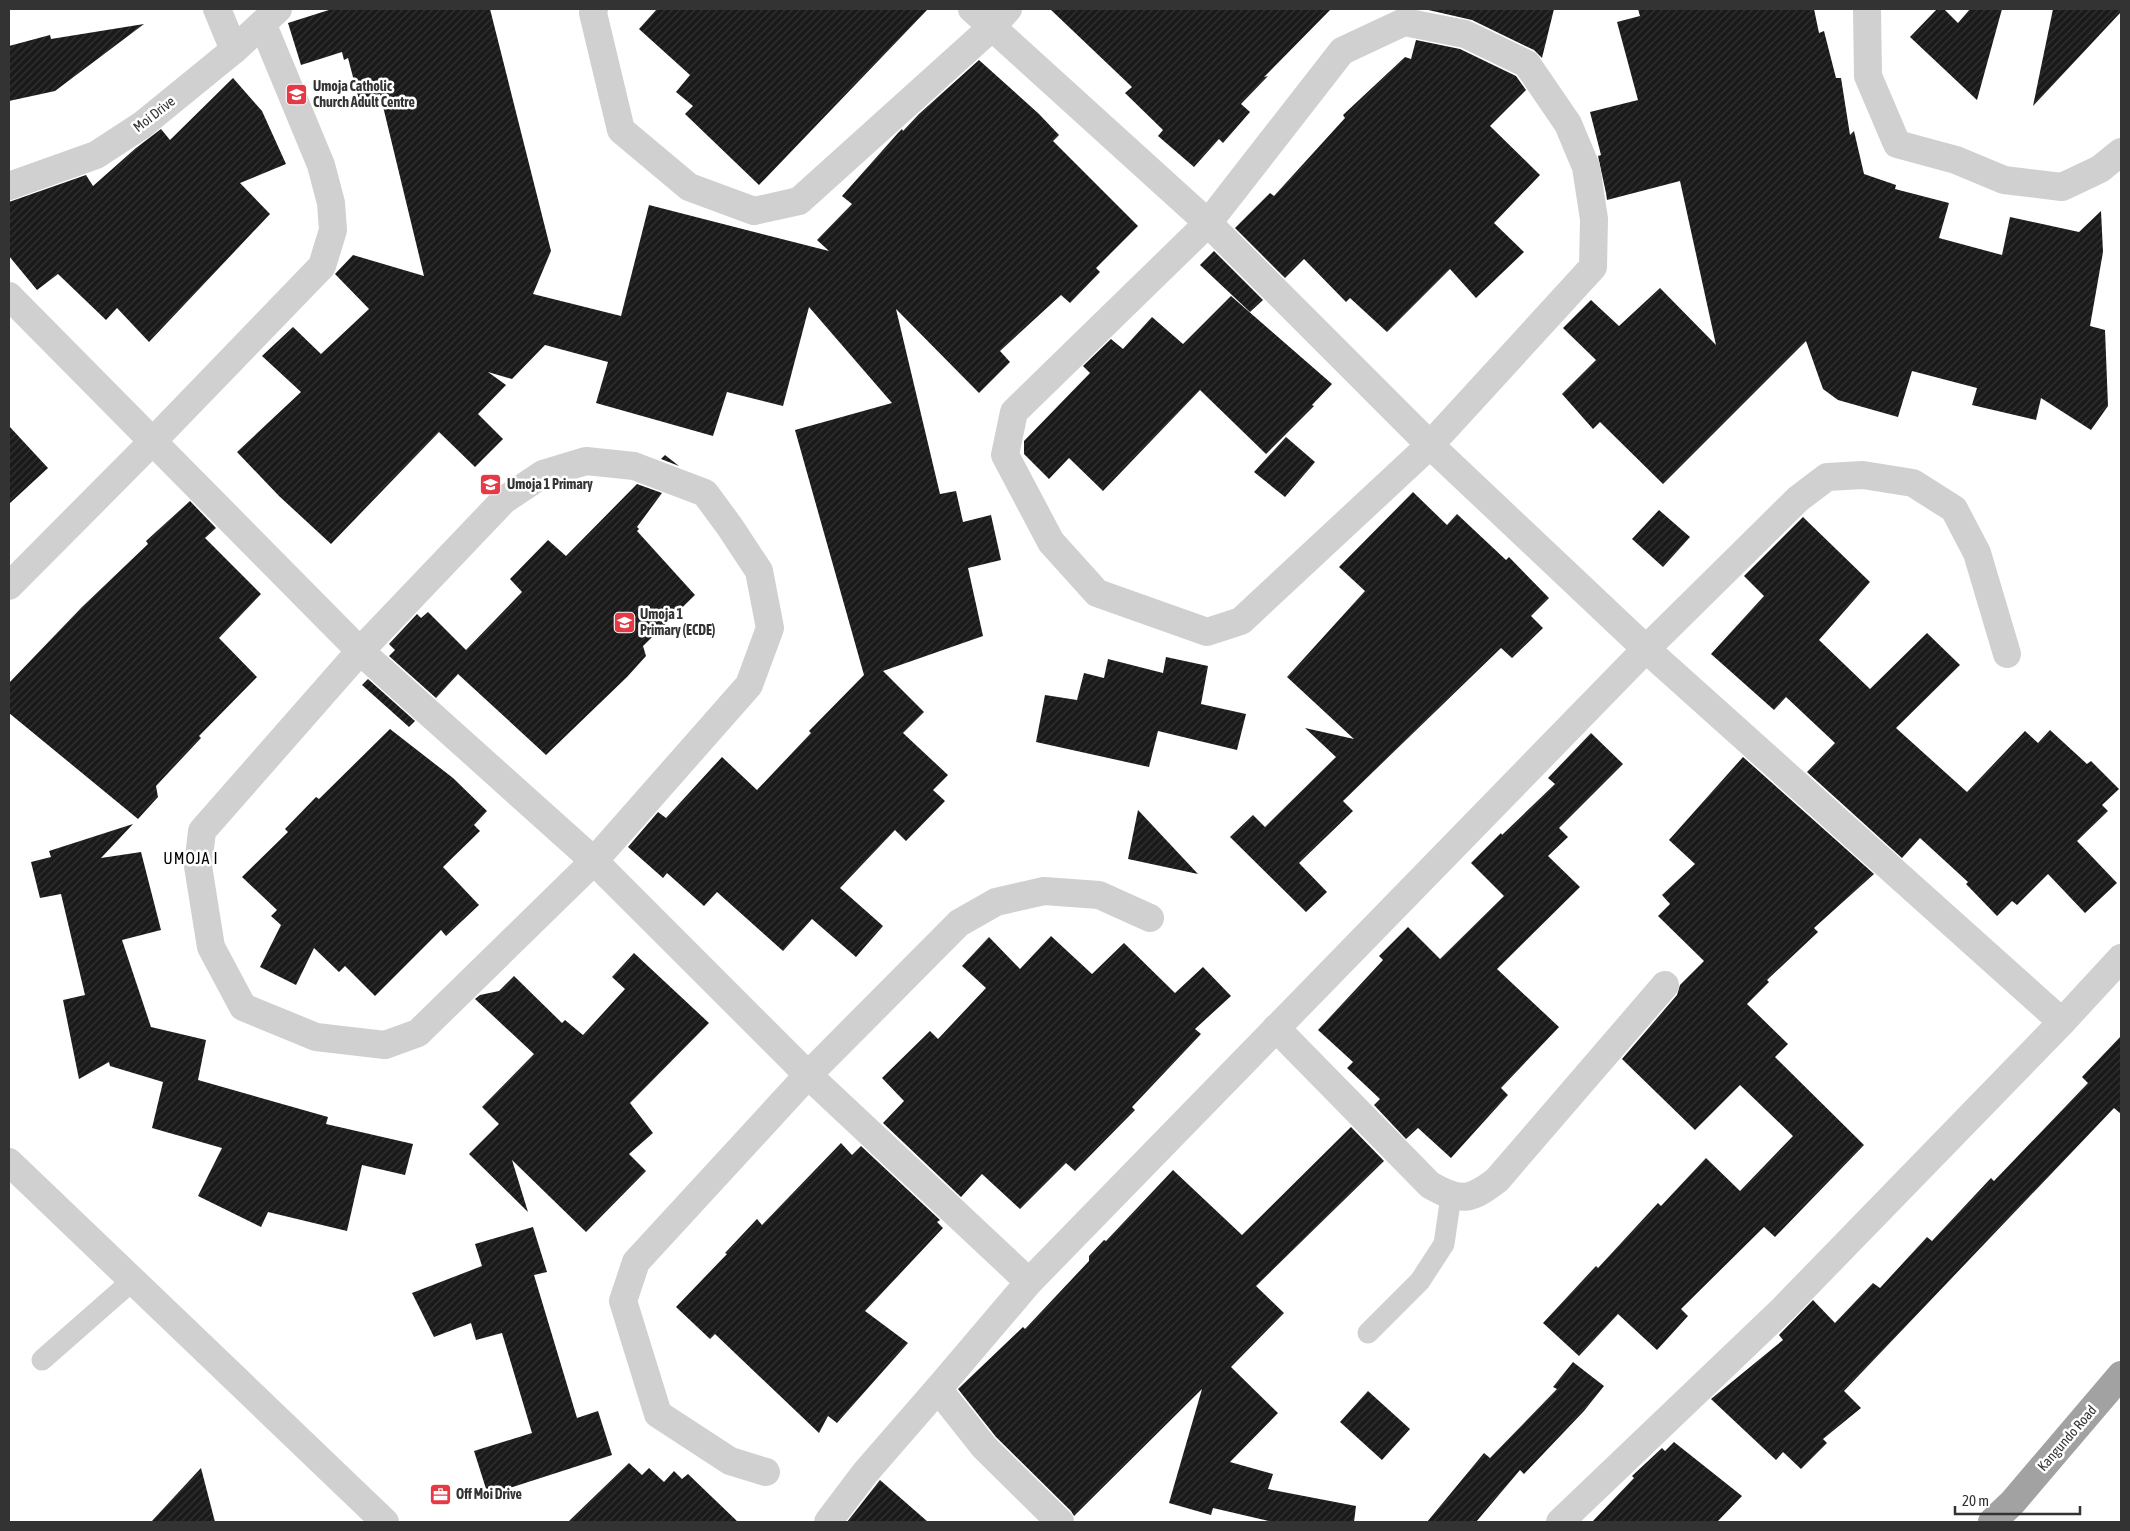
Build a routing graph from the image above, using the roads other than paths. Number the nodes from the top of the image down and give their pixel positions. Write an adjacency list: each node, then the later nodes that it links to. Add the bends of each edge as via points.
1 (217, 9): 7 (street)
2 (594, 9): 6 (street, via 621,130 689,187 754,211 799,201)
3 (972, 9): 6 (street)
4 (1867, 9): 8 (street, via 1868,76 1898,144 1956,160 2004,180 2062,187 2100,168)
5 (270, 17): 7 (street, Moi Drive); 12 (street, via 321,165 331,203 333,230 322,266)
6 (1000, 18): 10 (street)
7 (234, 50): 9 (street, Moi Drive, via 142,125 96,155)
8 (2121, 152)
9 (9, 186)
10 (1208, 223): 13 (street); 13 (street, via 1342,51 1404,22 1465,34 1527,64 1568,124 1586,167 1594,219 1593,267); 13 (street, via 1014,412 1005,455 1052,542 1097,593 1206,632 1241,621)
11 (9, 296): 12 (street)
12 (152, 442): 14 (street); 16 (street)
13 (1430, 445): 15 (street)
14 (9, 586)
15 (1646, 649): 17 (street, via 1798,499 1827,477 1863,475 1913,483 1954,509 1977,553); 22 (street); 23 (street)
16 (360, 651): 18 (street); 18 (street, via 202,831 198,866 211,947 243,1007 316,1037 385,1045 418,1033); 18 (street, via 504,500 542,474 586,461 634,466 705,494 759,571 770,628 748,685)
17 (2007, 654)
18 (594, 861): 24 (street)
19 (1150, 918): 24 (street, via 1099,895 1044,892 996,902 959,923)
20 (2121, 958): 22 (street)
21 (1665, 985): 26 (street, via 1497,1180 1478,1195)
22 (2062, 1022): 37 (street, via 1784,1309)
23 (1276, 1028): 26 (street, via 1430,1185); 28 (street)
24 (808, 1075): 28 (street); 33 (street, via 636,1262 623,1301 658,1414 730,1461)
25 (9, 1162): 27 (street)
26 (1451, 1196): 29 (lane, via 1444,1244 1420,1280)
27 (132, 1280): 30 (lane); 34 (street)
28 (1028, 1282): 32 (street)
29 (1368, 1333)
30 (42, 1360)
31 (2121, 1375): 38 (highway, Kangundo Road, via 2012,1503)
32 (938, 1389): 35 (street, via 864,1473); 36 (street, via 984,1447)
33 (766, 1472)
34 (385, 1522)
35 (828, 1522)
36 (1060, 1522)
37 (1560, 1522)
38 (1992, 1522)

